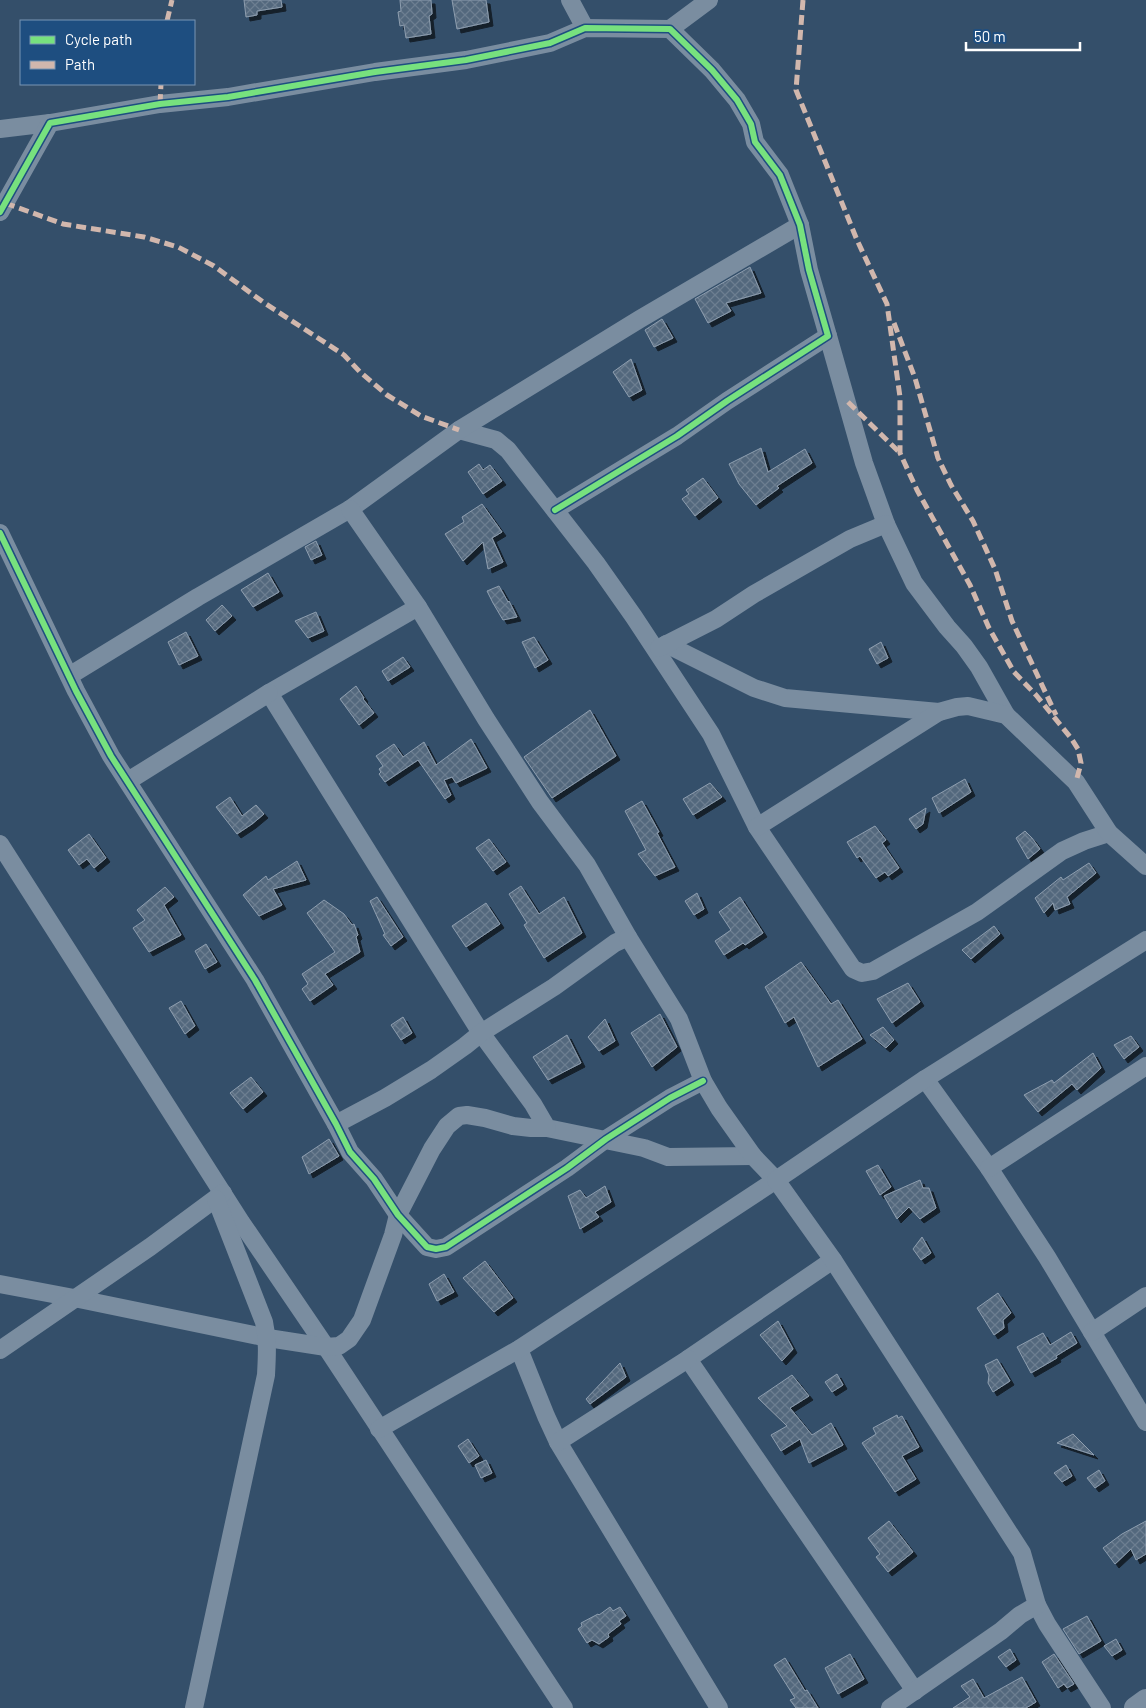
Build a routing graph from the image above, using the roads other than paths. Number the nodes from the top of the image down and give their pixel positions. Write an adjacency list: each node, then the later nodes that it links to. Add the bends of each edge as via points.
1 (570, 0): 3 (street)
2 (709, 0): 4 (street)
3 (585, 28): 4 (street); 5 (street, via 550,43 466,60)
4 (670, 29): 8 (street, via 737,100 755,142 780,174)
5 (50, 123): 6 (street); 7 (street)
6 (0, 129)
7 (0, 212)
8 (800, 225): 9 (street, via 808,270); 10 (street)
9 (828, 336): 12 (street, via 677,436); 13 (street, via 864,464)
10 (459, 430): 11 (street); 12 (street, via 496,440 508,450)
11 (350, 509): 15 (street); 17 (street, via 198,596)
12 (555, 510): 16 (street)
13 (886, 524): 16 (street, via 850,539); 20 (street, via 914,583 969,653)
14 (0, 533): 17 (street)
15 (418, 608): 18 (street); 26 (street, via 540,802 587,865)
16 (660, 647): 19 (street, via 785,698); 22 (street, via 710,734)
17 (69, 676): 21 (street, via 111,756)
18 (269, 693): 21 (street); 28 (street)
19 (939, 712): 20 (street, via 968,706); 22 (street)
20 (1006, 715): 23 (street, via 1076,782)
21 (128, 781): 32 (street, via 254,980)
22 (757, 827): 23 (street, via 853,969 862,972 873,971 977,912 1062,852)
23 (1109, 833): 25 (street)
24 (0, 844): 38 (street)
25 (1146, 866)
26 (628, 937): 28 (street); 31 (street, via 679,1019)
27 (1146, 940): 30 (street)
28 (481, 1033): 32 (street, via 431,1070); 33 (street)
29 (1146, 1066): 36 (street)
30 (925, 1079): 36 (street); 37 (street)
31 (703, 1081): 34 (street); 35 (street)
32 (336, 1124): 39 (street, via 350,1152 374,1179)
33 (547, 1128): 34 (street); 39 (street, via 513,1126 485,1118 459,1116 447,1126 432,1149)
34 (606, 1139): 35 (street, via 644,1148 668,1158); 39 (street, via 446,1247 428,1247)
35 (753, 1156): 37 (street)
36 (989, 1168): 44 (street, via 1048,1257)
37 (776, 1180): 40 (street); 47 (street)
38 (220, 1196): 43 (street); 45 (street); 46 (street)
39 (398, 1215): 46 (street, via 362,1320 349,1339 339,1346)
40 (833, 1260): 49 (street); 53 (street, via 1022,1553)
41 (0, 1284): 43 (street)
42 (1146, 1296): 44 (street)
43 (74, 1298): 45 (street); 48 (street)
44 (1092, 1332): 50 (street)
45 (268, 1338): 46 (street); 56 (street, via 266,1375)
46 (326, 1347): 51 (street)
47 (519, 1349): 51 (street); 52 (street)
48 (0, 1350)
49 (688, 1359): 52 (street); 54 (street)
50 (1146, 1422)
51 (379, 1429): 57 (street)
52 (558, 1442): 58 (street)
53 (1037, 1605): 54 (street); 60 (street)
54 (916, 1691): 59 (street)
55 (1146, 1700): 61 (street)
56 (194, 1708)
57 (564, 1708)
58 (718, 1708)
59 (890, 1708)
60 (1102, 1708)
61 (1136, 1708)

